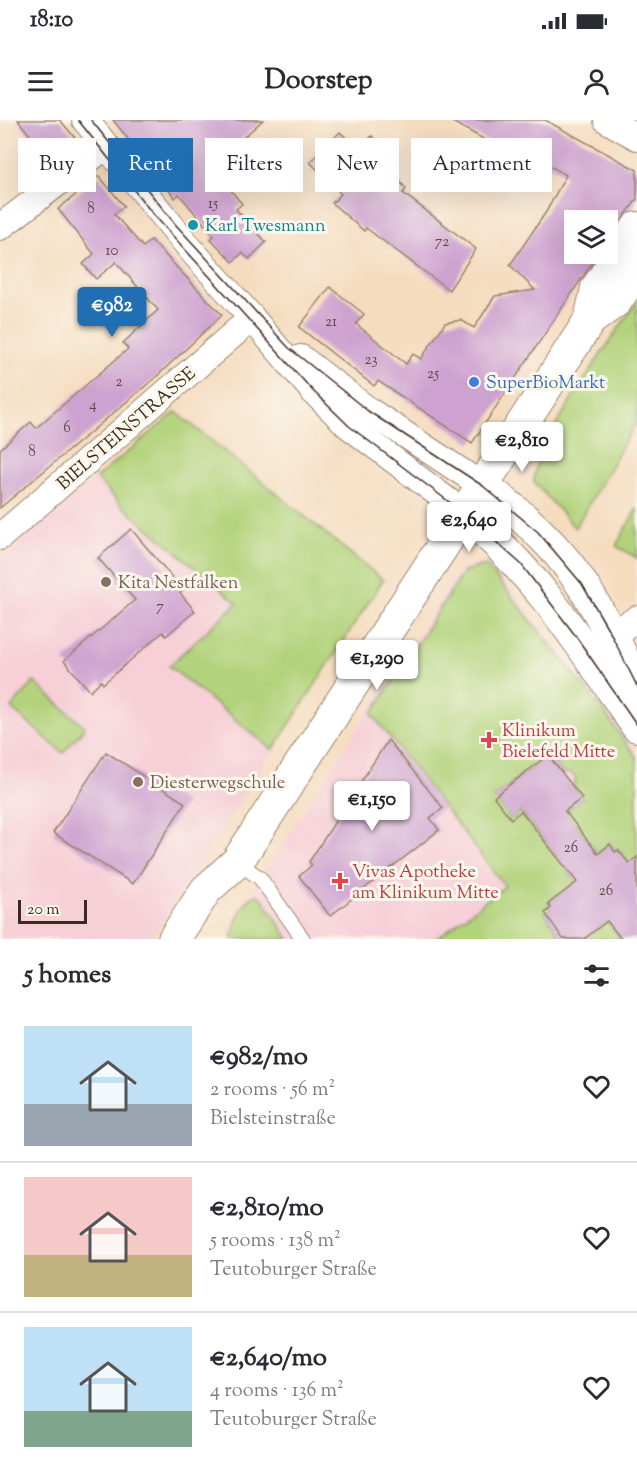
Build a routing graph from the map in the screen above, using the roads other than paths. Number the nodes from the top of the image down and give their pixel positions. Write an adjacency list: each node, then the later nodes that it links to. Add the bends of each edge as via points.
1 (85, 120): 4 (street)
2 (607, 120): 3 (street)
3 (637, 137)
4 (105, 147): 5 (street); 8 (street)
5 (0, 227)
6 (637, 228): 9 (street, via 597,288)
7 (637, 270): 9 (street, via 616,301)
8 (252, 318): 10 (street, via 368,411); 11 (street, via 313,391 349,426); 12 (street, BIELSTEINSTRASSE)
9 (590, 320): 10 (street)
10 (483, 486): 11 (street); 13 (street, via 538,532)
11 (465, 514): 14 (street, via 520,564); 17 (street)
12 (0, 537)
13 (624, 627): 14 (street); 15 (street)
14 (585, 650): 16 (street)
15 (637, 685)
16 (637, 726)
17 (237, 862): 18 (street, via 206,890); 19 (street, via 224,902); 20 (lane, via 260,878)
18 (174, 939)
19 (201, 939)
20 (303, 939)

